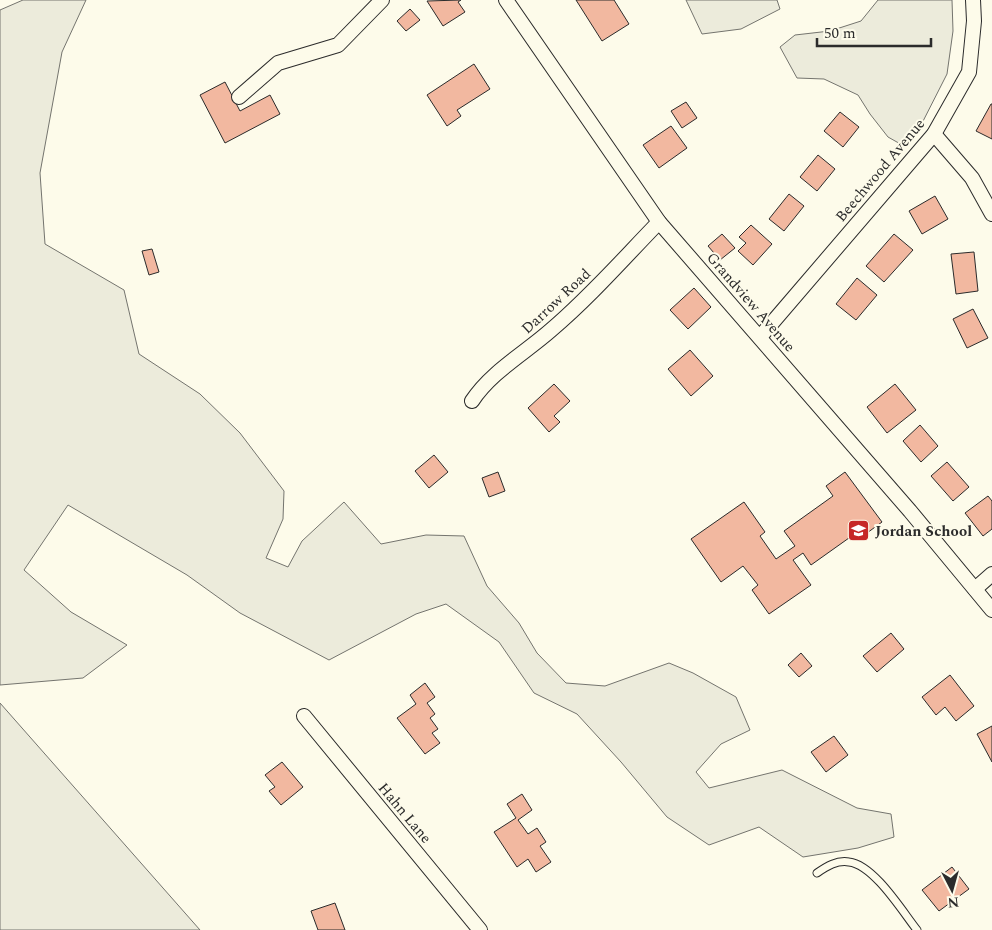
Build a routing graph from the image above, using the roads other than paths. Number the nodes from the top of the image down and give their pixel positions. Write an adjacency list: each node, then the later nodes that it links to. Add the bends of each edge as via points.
1 (382, 0): 4 (street, via 338,45 278,63)
2 (506, 0): 7 (street, Grandview Avenue)
3 (973, 0): 5 (street, Beechwood Avenue, via 969,72)
4 (239, 97)
5 (934, 134): 6 (street, via 972,178); 8 (street, Beechwood Avenue)
6 (992, 214)
7 (659, 222): 8 (street, Grandview Avenue); 9 (street, Darrow Road, via 586,298 485,385)
8 (760, 337): 11 (street, Grandview Avenue)
9 (472, 401)
10 (992, 574): 11 (street)
11 (975, 589): 12 (street, Grandview Avenue)
12 (992, 610)
13 (304, 716): 15 (street, Hahn Lane)
14 (816, 873): 16 (lane, via 839,862 864,867)
15 (480, 930)
16 (917, 930)

